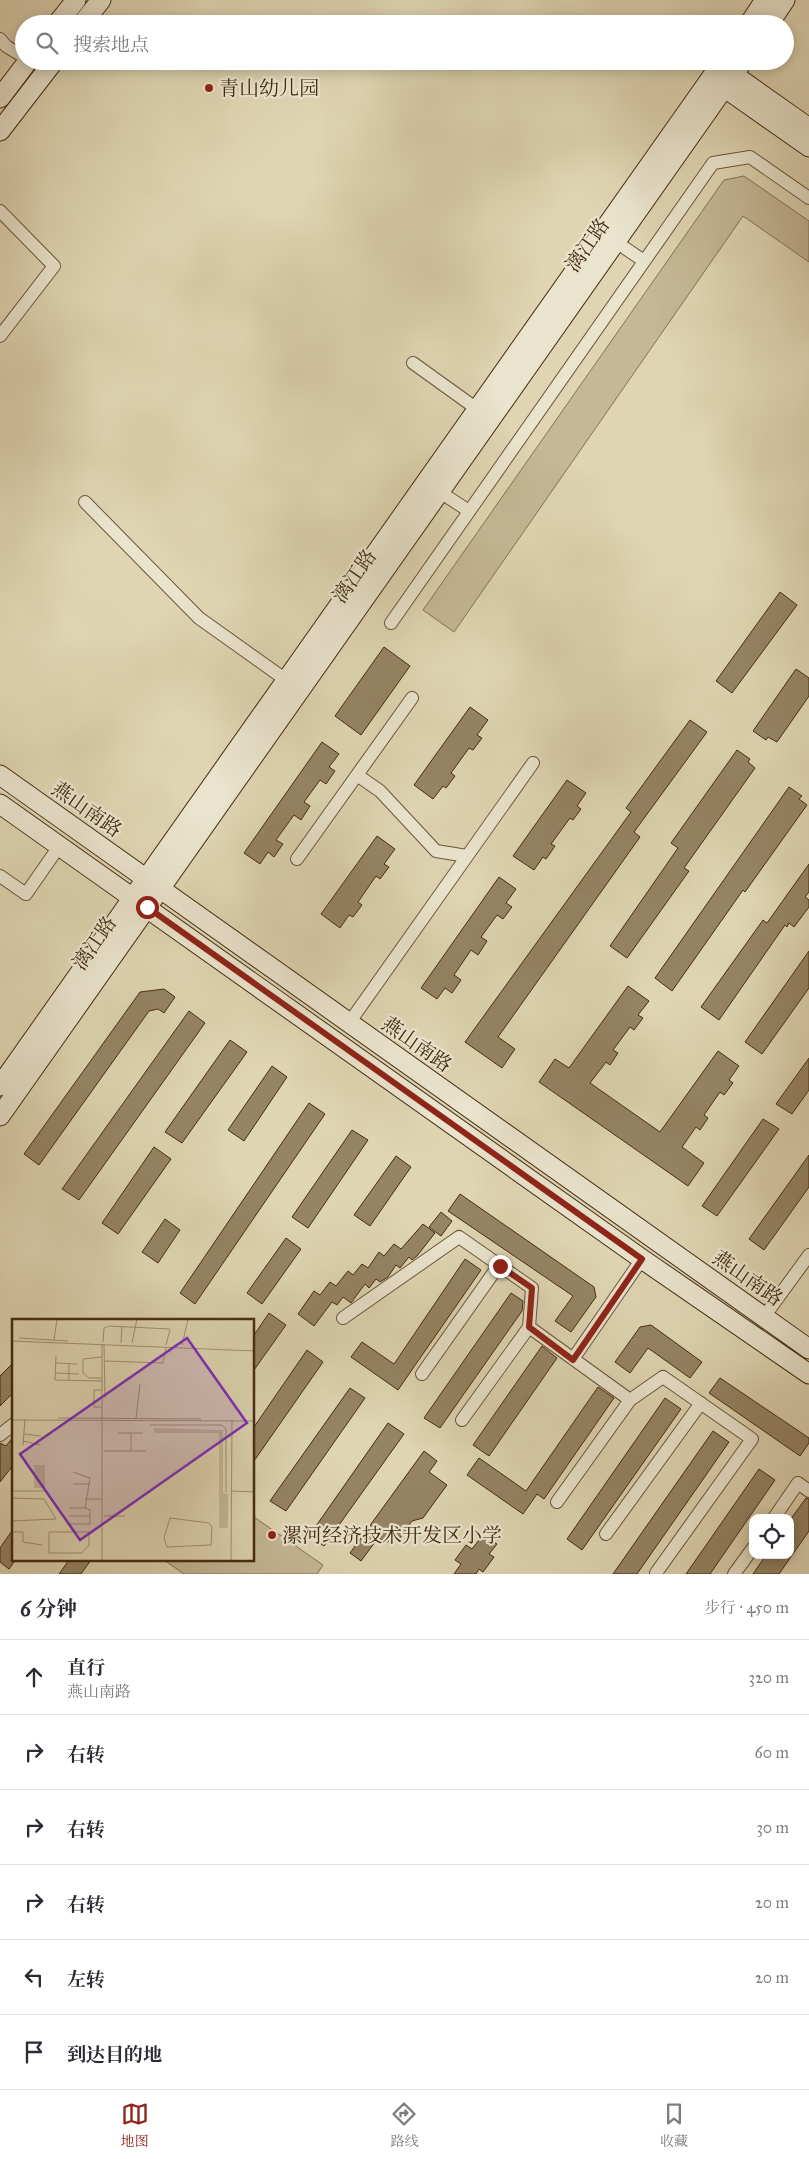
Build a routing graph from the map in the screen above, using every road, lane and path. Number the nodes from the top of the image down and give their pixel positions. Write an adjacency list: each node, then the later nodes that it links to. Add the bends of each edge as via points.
1 (76, 0): 5 (street)
2 (101, 0): 6 (street)
3 (766, 0): 7 (street)
4 (785, 0): 8 (street)
5 (64, 15)
6 (89, 15)
7 (755, 15)
8 (775, 15)
9 (0, 39): 10 (street)
10 (15, 50)
11 (21, 70): 14 (street)
12 (47, 70): 16 (street)
13 (728, 72): 15 (street); 17 (street); 20 (street, 漓江路); 24 (street, 漓江路)
14 (0, 98)
15 (809, 128)
16 (0, 131)
17 (809, 147)
18 (809, 198): 21 (street, via 750,157 713,163)
19 (0, 211): 22 (street, via 54,266)
20 (616, 242): 21 (street); 25 (street, 漓江路)
21 (644, 262): 27 (street)
22 (0, 336)
23 (413, 362): 24 (street)
24 (478, 409): 29 (street, 漓江路)
25 (440, 492): 27 (street); 39 (street, 漓江路)
26 (85, 502): 29 (street, via 198,618)
27 (469, 511): 28 (street)
28 (391, 623)
29 (286, 680): 39 (street, 漓江路)
30 (412, 698): 33 (street)
31 (533, 763): 36 (street)
32 (0, 775): 39 (street, 燕山南路)
33 (357, 775): 36 (street, via 380,791 436,851); 37 (street)
34 (0, 804): 35 (street)
35 (60, 845): 38 (street, via 26,894); 40 (street)
36 (467, 856): 41 (street)
37 (297, 859)
38 (0, 876)
39 (154, 883): 40 (street, 漓江路); 41 (street, 燕山南路)
40 (140, 902): 42 (street); 43 (street, 漓江路); 45 (street, 漓江路)
41 (349, 1024): 42 (street); 44 (street, 燕山南路)
42 (336, 1041): 46 (street)
43 (0, 1086)
44 (475, 1112): 46 (street); 47 (street, 燕山南路)
45 (0, 1116)
46 (462, 1131): 49 (street)
47 (656, 1240): 49 (street); 51 (street, 燕山南路)
48 (809, 1255): 51 (street)
49 (642, 1259): 55 (street); 57 (street)
50 (500, 1266): 52 (street, via 459,1237); 53 (street, via 532,1288); 56 (street)
51 (764, 1317): 54 (street, 燕山南路)
52 (343, 1318)
53 (529, 1327): 55 (street); 60 (street)
54 (809, 1349)
55 (573, 1360): 58 (street)
56 (422, 1374)
57 (809, 1374)
58 (630, 1400): 59 (street, via 663,1377); 64 (street)
59 (701, 1403): 66 (street); 68 (street, via 752,1439)
60 (462, 1420)
61 (12, 1426): 62 (street)
62 (0, 1436)
63 (809, 1491): 65 (street, via 798,1483)
64 (557, 1502)
65 (777, 1514)
66 (606, 1534)
67 (749, 1553): 69 (street)
68 (656, 1573)
69 (734, 1574)

